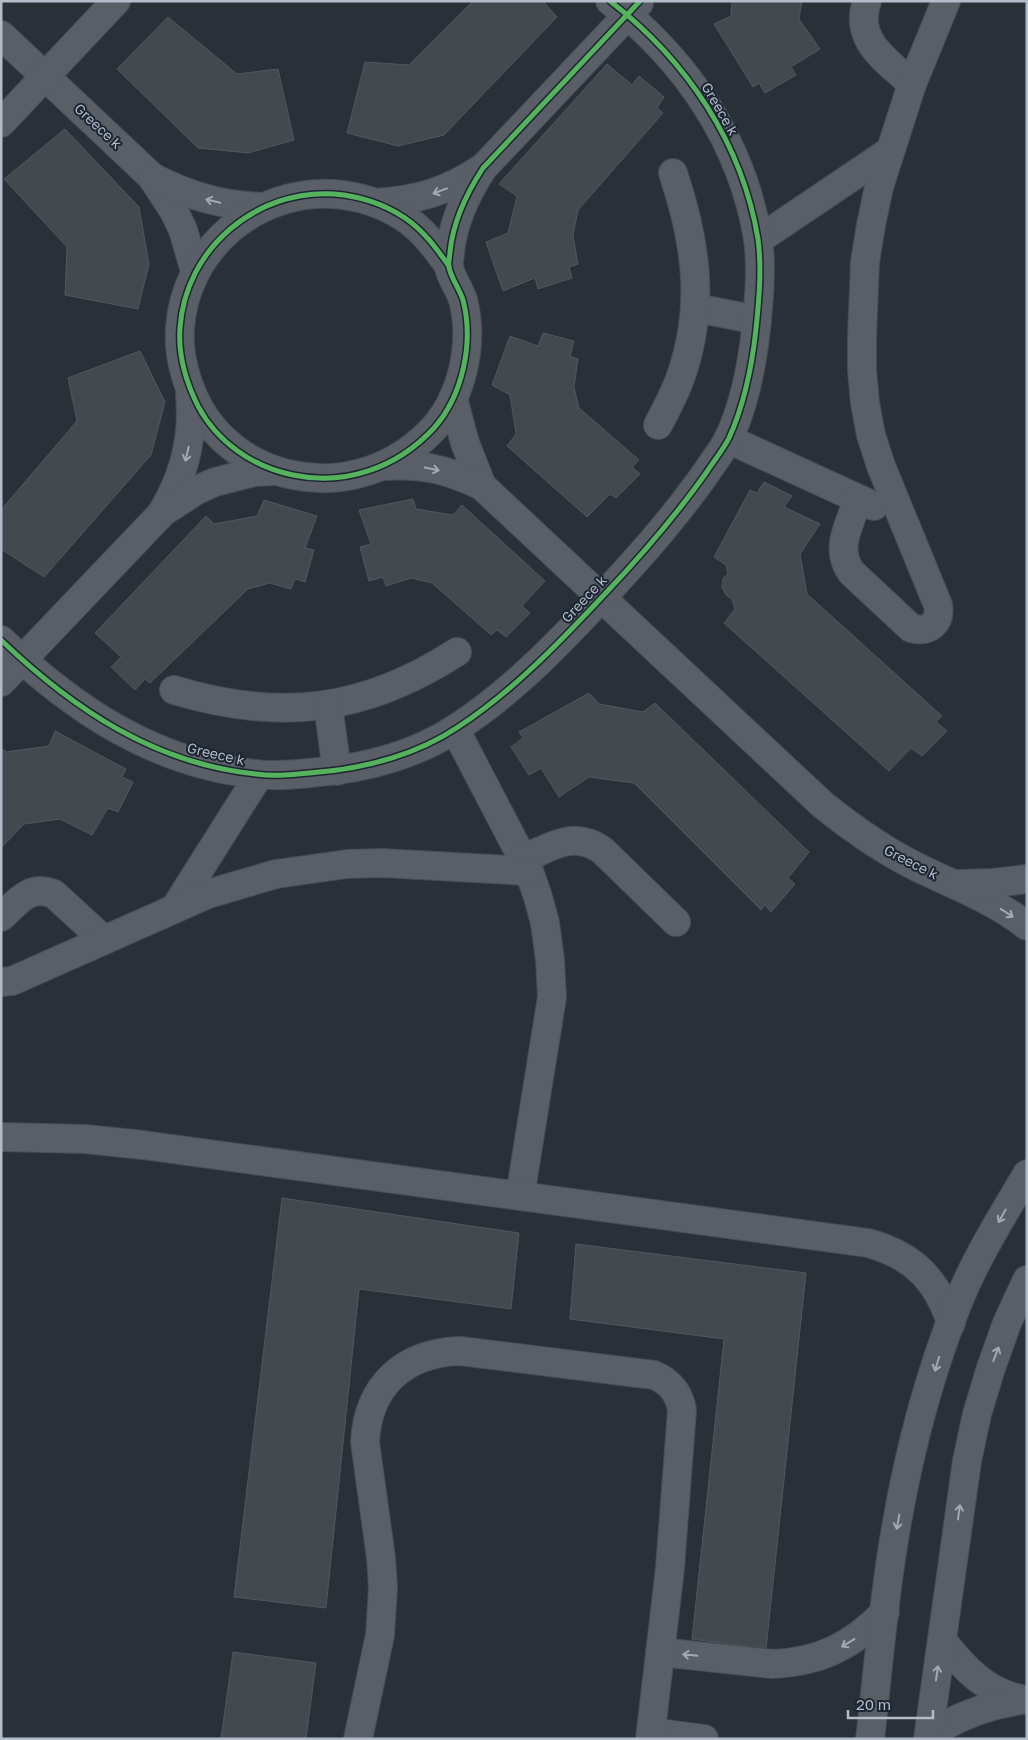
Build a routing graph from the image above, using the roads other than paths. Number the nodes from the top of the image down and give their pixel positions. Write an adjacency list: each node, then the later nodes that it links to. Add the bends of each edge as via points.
1 (116, 1): 6 (street)
2 (867, 1): 7 (street, via 862,22 870,44)
3 (946, 1): 7 (street)
4 (626, 6): 10 (street, Greece k); 15 (street, Greece k, via 670,55 710,110 742,180)
5 (1, 34): 6 (street, Greece k)
6 (45, 76): 8 (street); 12 (street, Greece k)
7 (912, 84): 9 (street)
8 (1, 123)
9 (890, 151): 15 (street); 29 (street, via 879,188 865,262 862,370 864,403 871,435)
10 (482, 168): 13 (street, Greece k, one-way to 13, via 443,190 421,197); 16 (street, Greece k, via 458,214)
11 (673, 173): 18 (street, via 692,244)
12 (151, 176): 14 (street, Greece k, one-way to 12, via 216,202 179,190); 17 (street, Greece k, via 184,230)
13 (376, 203): 14 (street, via 347,195 318,193 289,197); 16 (street, via 405,218 430,239)
14 (262, 207): 17 (street, via 235,224 213,245)
15 (758, 240): 19 (street, Greece k)
16 (449, 266): 21 (street, via 463,300 468,337 463,368)
17 (195, 271): 20 (street, via 185,298 180,328 181,359)
18 (696, 308): 19 (street); 22 (street, via 678,384)
19 (757, 320): 23 (street, Greece k, via 749,375)
20 (189, 388): 25 (street, via 203,415 223,439 247,458); 28 (street, one-way to 28, via 191,431 188,452 174,494)
21 (453, 398): 24 (street, via 430,432 412,449); 26 (street, Greece k, via 465,443)
22 (658, 426)
23 (728, 439): 27 (street); 30 (street, Greece k, via 660,535)
24 (384, 466): 25 (street, via 348,477 311,479); 26 (street, Greece k, one-way to 26, via 434,468)
25 (274, 471): 28 (street, via 215,482 196,490)
26 (482, 486): 30 (street, Greece k)
27 (858, 499): 29 (street); 29 (street, via 843,545 842,555 846,564 911,628 926,629 937,619 938,605)
28 (163, 512): 33 (street)
29 (902, 519)
30 (601, 598): 37 (street, Greece k, via 518,682); 42 (street, Greece k, via 830,811 884,849)
31 (1, 640): 33 (street, Greece k)
32 (456, 652): 36 (street, via 408,680 356,699)
33 (22, 660): 34 (street); 39 (street, Greece k, via 104,722 140,742 218,769)
34 (1, 682)
35 (174, 690): 36 (street, via 204,699 250,706 297,708)
36 (328, 705): 38 (street)
37 (455, 729): 38 (street, Greece k, via 396,756); 40 (street)
38 (337, 771): 39 (street, Greece k)
39 (259, 775): 43 (street)
40 (526, 865): 43 (street, via 347,864 276,874 208,894); 45 (street, via 559,843 570,840 592,843); 51 (street, via 545,924 552,997)
41 (1027, 878): 42 (street, Greece k)
42 (955, 884): 46 (street, Greece k, one-way to 46)
43 (175, 908): 47 (street)
44 (1, 917): 47 (street, via 28,893 46,891 54,894)
45 (676, 922)
46 (1027, 926)
47 (104, 940): 48 (street, via 12,981)
48 (1, 982)
49 (1, 1137): 51 (street, via 86,1139 143,1145)
50 (1027, 1174): 53 (street, one-way to 53, via 980,1256)
51 (520, 1196): 53 (street, via 885,1248 915,1265 927,1277 946,1306)
52 (1027, 1280): 55 (street, one-way to 52, via 966,1461 977,1414 1007,1323)
53 (951, 1323): 54 (street, one-way to 54, via 925,1401 910,1462 891,1559)
54 (885, 1612): 56 (street, one-way to 56, via 847,1644 799,1662 772,1664); 62 (street)
55 (942, 1640): 57 (street, via 981,1682); 59 (street, one-way to 55)
56 (660, 1652): 58 (street); 60 (street, via 682,1410 677,1392 654,1375 460,1351 427,1355 398,1371 386,1382 370,1410 366,1426 364,1442 382,1595 379,1642)
57 (1025, 1700): 59 (street, via 998,1703 973,1711 950,1721)
58 (651, 1735): 61 (street)
59 (928, 1737)
60 (358, 1739)
61 (704, 1739)
62 (870, 1739)

